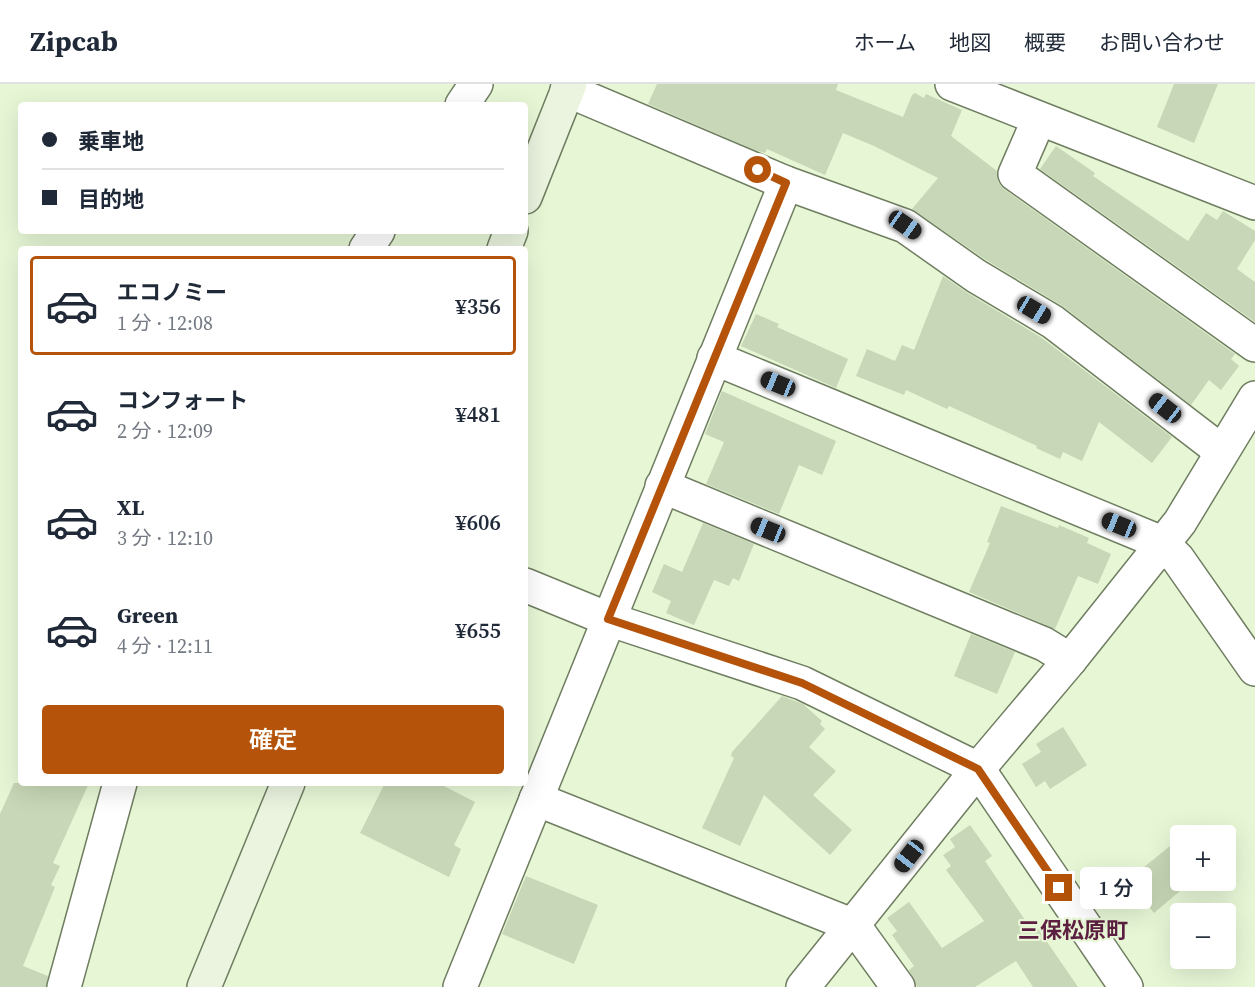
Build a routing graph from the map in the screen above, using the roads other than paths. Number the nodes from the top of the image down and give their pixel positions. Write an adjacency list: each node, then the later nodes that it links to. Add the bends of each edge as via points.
1 (476, 84): 4 (street)
2 (952, 84): 5 (street)
3 (569, 87): 6 (street); 7 (street)
4 (464, 102)
5 (1039, 119): 8 (street); 9 (street, via 1015,174)
6 (786, 183): 10 (street); 12 (street, via 905,225 976,276 1053,322)
7 (528, 189)
8 (1255, 203)
9 (1255, 345)
10 (714, 358): 13 (street); 14 (street)
11 (1255, 398): 12 (street)
12 (1221, 451): 14 (street, via 1180,522)
13 (662, 486): 16 (street); 17 (street, via 1044,644)
14 (1162, 543): 17 (street); 18 (street, via 1178,559)
15 (528, 586): 16 (street)
16 (608, 619): 19 (street, via 802,683); 22 (street)
17 (1070, 660): 19 (street)
18 (1255, 669)
19 (978, 769): 23 (street); 29 (street)
20 (119, 786): 24 (street)
21 (287, 786): 25 (street)
22 (536, 800): 23 (street); 26 (street)
23 (854, 926): 27 (street); 28 (street)
24 (64, 987)
25 (204, 987)
26 (460, 987)
27 (803, 987)
28 (898, 987)
29 (1126, 987)

